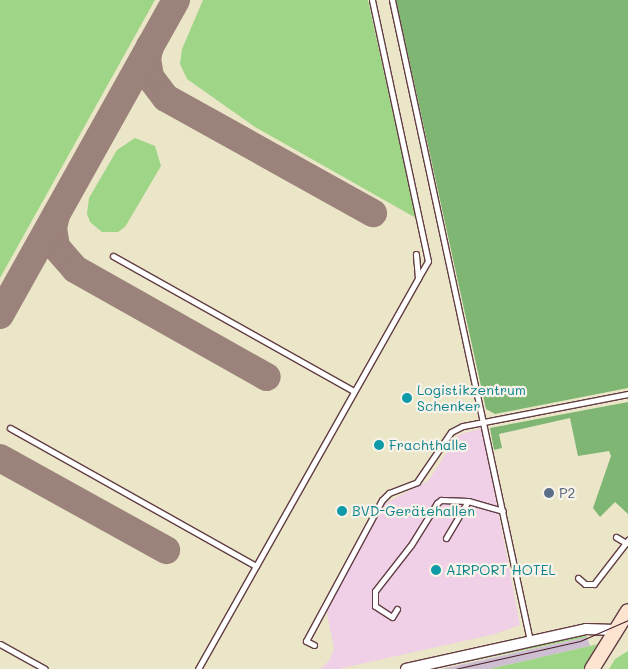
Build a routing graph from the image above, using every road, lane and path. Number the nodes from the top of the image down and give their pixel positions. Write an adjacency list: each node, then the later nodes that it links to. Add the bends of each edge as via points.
1 (372, 0): 5 (lane, via 428,261)
2 (392, 0): 8 (lane)
3 (416, 254): 5 (lane)
4 (113, 256): 6 (lane)
5 (418, 278): 6 (lane)
6 (354, 392): 15 (lane)
7 (628, 394): 8 (lane)
8 (485, 422): 11 (lane); 22 (lane, via 451,432 417,482 389,493 382,500 306,641)
9 (10, 428): 15 (lane)
10 (468, 501): 11 (lane); 13 (lane); 17 (lane, via 441,500 437,503 411,545 375,591 375,606 392,617)
11 (503, 511): 20 (lane)
12 (616, 537): 14 (lane)
13 (446, 538)
14 (627, 541): 16 (lane, via 594,584 585,584)
15 (256, 566): 24 (lane)
16 (578, 578)
17 (397, 609)
18 (628, 611): 19 (street)
19 (622, 630): 20 (street, via 586,629); 26 (street)
20 (530, 641): 25 (street)
21 (0, 644): 23 (lane)
22 (314, 646)
23 (45, 669)
24 (198, 669)
25 (406, 669)
26 (592, 669)

